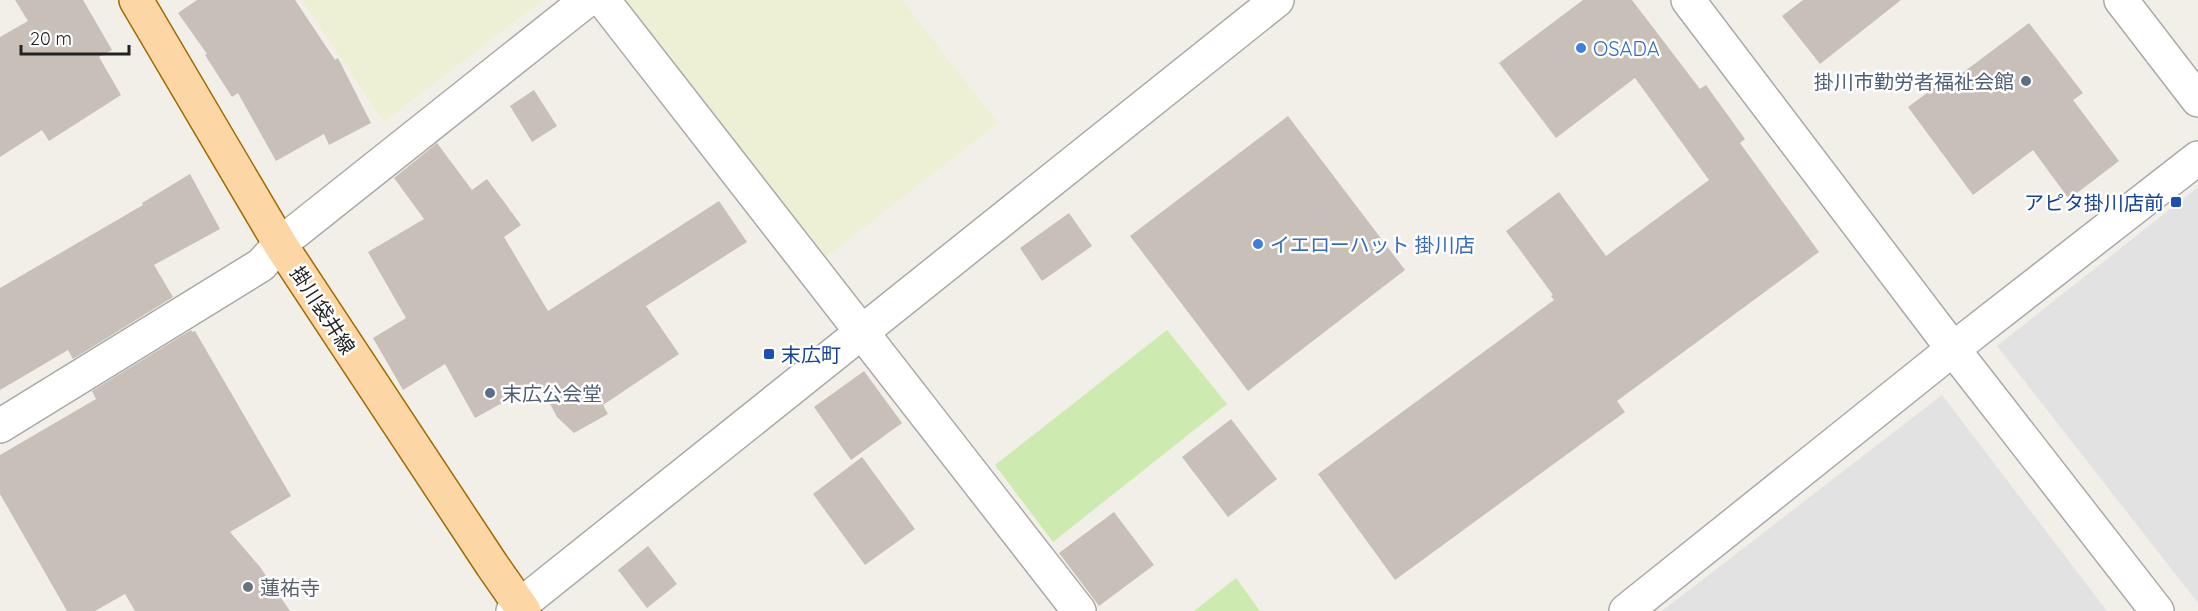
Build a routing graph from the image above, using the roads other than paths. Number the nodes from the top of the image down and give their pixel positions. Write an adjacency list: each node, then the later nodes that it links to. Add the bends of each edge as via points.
1 (136, 0): 9 (main road, 掛川袋井線)
2 (587, 0): 9 (street)
3 (603, 0): 10 (street)
4 (1277, 0): 10 (street)
5 (1688, 0): 11 (street)
6 (2121, 0): 7 (street)
7 (2198, 100)
8 (2198, 158): 11 (street)
9 (280, 244): 12 (street, via 261,265); 13 (main road, 掛川袋井線)
10 (862, 333): 13 (street); 14 (street)
11 (1953, 349): 15 (street); 16 (street)
12 (0, 426)
13 (519, 609)
14 (1079, 611)
15 (1626, 611)
16 (2157, 611)

